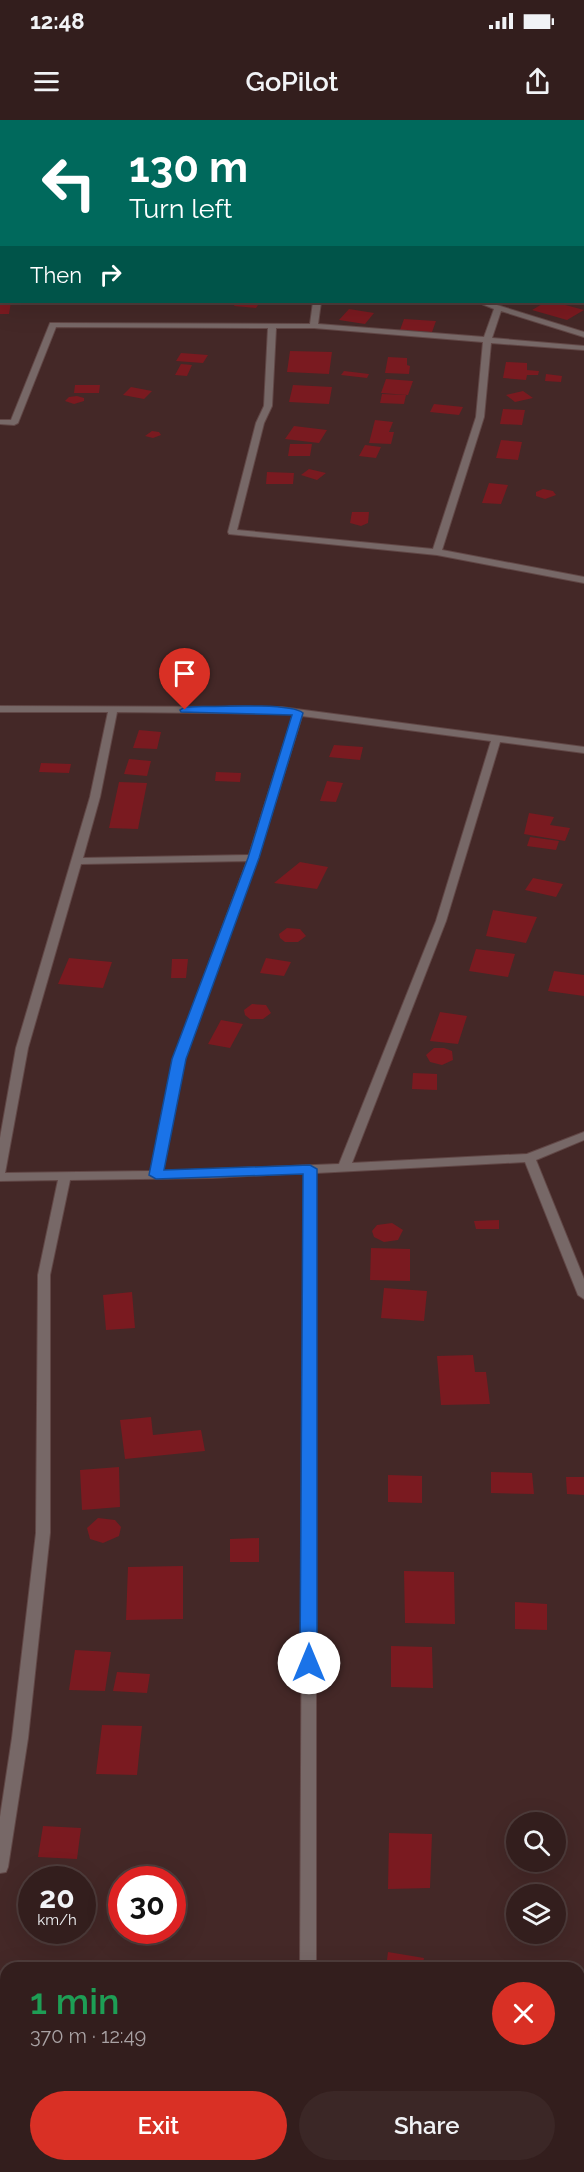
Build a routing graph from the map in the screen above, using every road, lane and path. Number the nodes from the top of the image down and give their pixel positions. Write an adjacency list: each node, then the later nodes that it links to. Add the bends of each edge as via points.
1 (316, 303): 4 (street)
2 (485, 303): 3 (street)
3 (499, 307): 6 (street); 7 (street)
4 (314, 326): 5 (street); 7 (street)
5 (272, 327): 9 (street, via 53,325 14,423); 10 (street, via 268,406 260,423 232,532)
6 (584, 335)
7 (487, 340): 8 (street); 10 (street, via 480,417)
8 (584, 348)
9 (0, 422)
10 (437, 552): 11 (street)
11 (584, 580)
12 (0, 709): 13 (street)
13 (113, 710): 14 (street); 18 (street)
14 (298, 713): 15 (street); 17 (street)
15 (496, 739): 16 (street); 21 (street, via 441,921)
16 (584, 750)
17 (254, 858): 18 (street); 24 (street, via 179,1059)
18 (77, 861): 23 (street, via 22,1048)
19 (584, 1136): 20 (street)
20 (529, 1158): 21 (street); 27 (street)
21 (344, 1167): 22 (street)
22 (310, 1169): 24 (street); 29 (street)
23 (0, 1171)
24 (156, 1175): 25 (street)
25 (64, 1176): 26 (street); 28 (street, via 44,1275 43,1533 20,1738)
26 (0, 1177)
27 (584, 1295)
28 (0, 1867)
29 (308, 1962)

